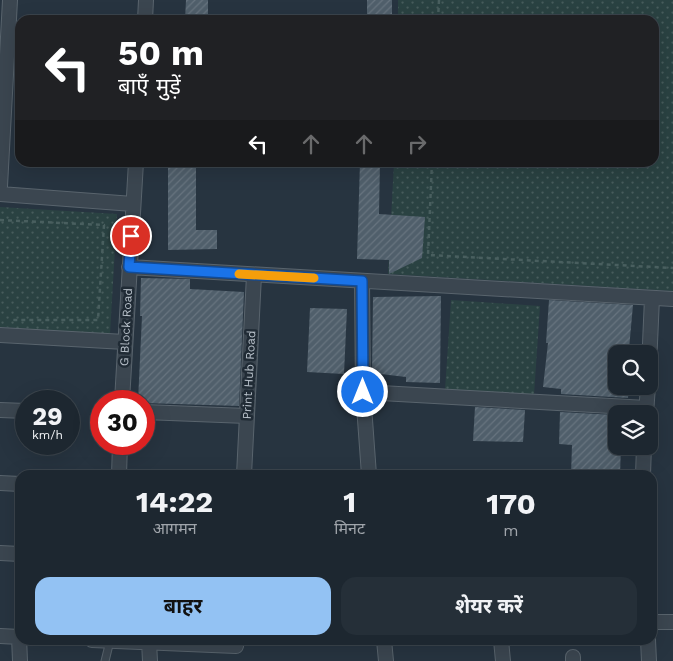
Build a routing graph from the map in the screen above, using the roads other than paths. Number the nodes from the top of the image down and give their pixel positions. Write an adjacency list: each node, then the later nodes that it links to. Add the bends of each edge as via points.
1 (10, 0): 4 (street)
2 (146, 0): 3 (street)
3 (145, 15)
4 (9, 48): 6 (street)
5 (136, 167): 8 (street, G Block Road)
6 (0, 186)
7 (0, 194): 8 (street)
8 (133, 204): 9 (street, G Block Road)
9 (129, 267): 10 (street); 15 (street, G Block Road)
10 (254, 275): 11 (street); 23 (street, Print Hub Road)
11 (362, 281): 12 (street); 18 (street)
12 (652, 298): 13 (street); 16 (street)
13 (673, 299)
14 (0, 336): 15 (street)
15 (125, 342): 17 (street, G Block Road)
16 (650, 345)
17 (123, 390)
18 (363, 392): 19 (street); 28 (street)
19 (608, 408)
20 (0, 410): 21 (street)
21 (15, 411)
22 (155, 412): 23 (street)
23 (247, 416): 27 (street, Print Hub Road)
24 (119, 455): 26 (street)
25 (644, 455): 29 (street)
26 (118, 470)
27 (244, 470)
28 (369, 470)
29 (643, 470)
30 (0, 483): 31 (street)
31 (15, 484)
32 (0, 553): 33 (street)
33 (15, 554)
34 (657, 622): 35 (street)
35 (673, 622)
36 (0, 636): 37 (street)
37 (15, 637)
38 (20, 645): 46 (street)
39 (109, 645): 47 (lane)
40 (149, 645): 48 (street)
41 (214, 645): 42 (street)
42 (236, 645)
43 (384, 645): 49 (street)
44 (501, 645): 50 (street)
45 (648, 645): 51 (street)
46 (20, 661)
47 (105, 661)
48 (150, 661)
49 (386, 661)
50 (503, 661)
51 (650, 661)

